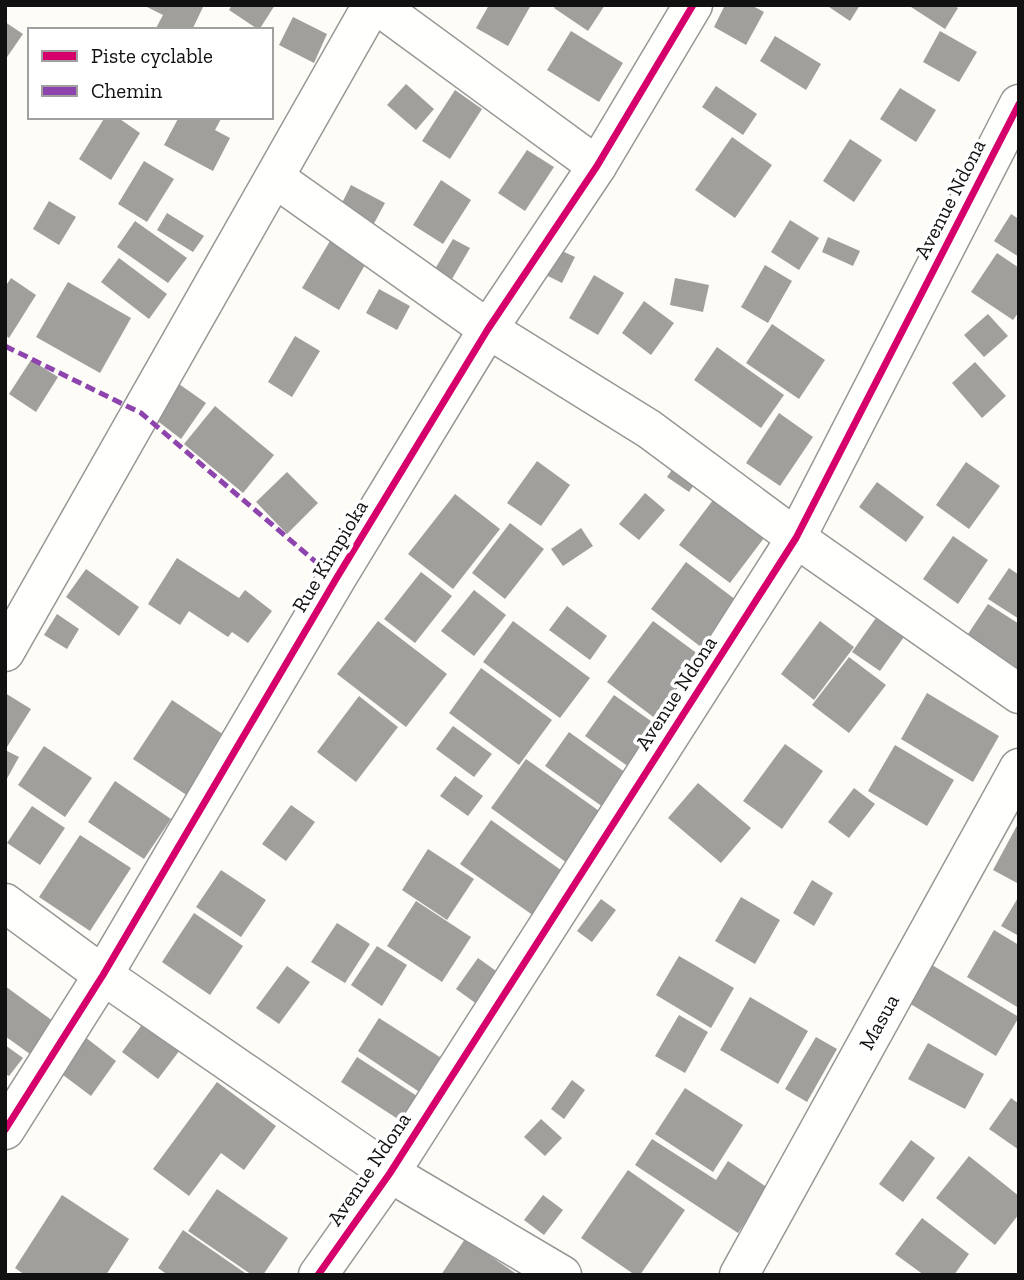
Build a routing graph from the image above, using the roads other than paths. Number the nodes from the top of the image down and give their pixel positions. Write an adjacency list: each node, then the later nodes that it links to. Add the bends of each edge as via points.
1 (374, 5): 4 (street); 5 (street)
2 (693, 5): 4 (street, Rue Kimpioka)
3 (1017, 109): 7 (street, Avenue Ndona)
4 (597, 166): 6 (street, Rue Kimpioka)
5 (275, 178): 6 (street); 8 (street)
6 (488, 329): 7 (street, via 649,429); 12 (street, Rue Kimpioka)
7 (796, 538): 9 (street); 14 (street, Avenue Ndona)
8 (5, 652)
9 (1019, 694)
10 (1019, 768): 17 (street, Masua)
11 (5, 903): 12 (street)
12 (103, 975): 13 (street, Rue Kimpioka); 14 (street)
13 (5, 1130)
14 (390, 1173): 15 (street, Avenue Ndona); 16 (street)
15 (318, 1275)
16 (562, 1275)
17 (740, 1275)

